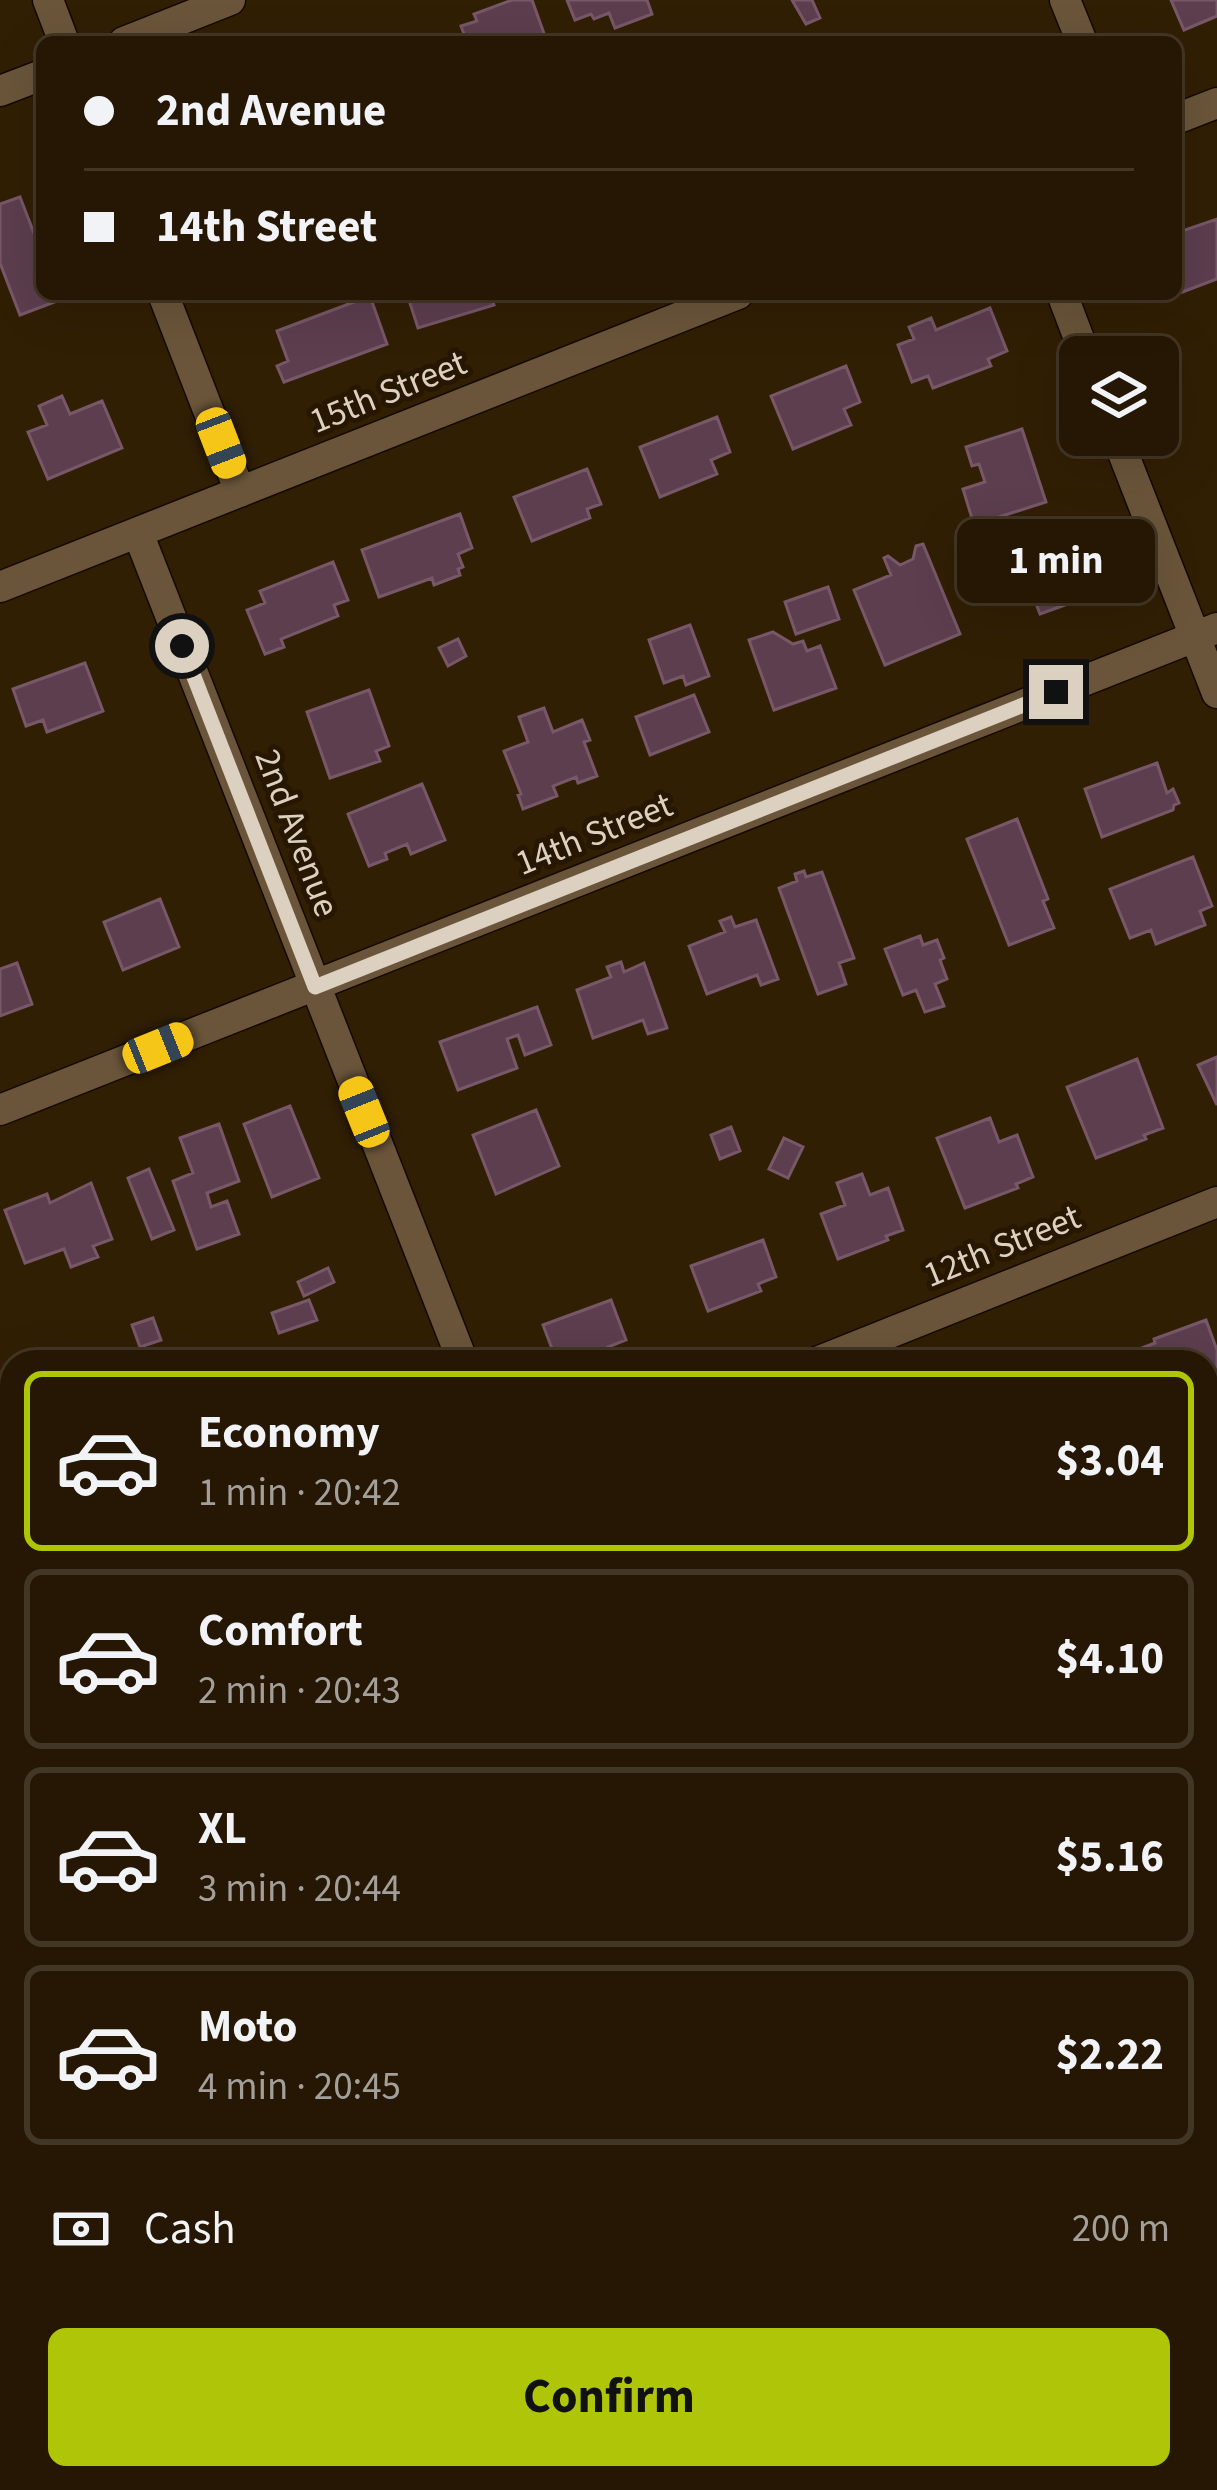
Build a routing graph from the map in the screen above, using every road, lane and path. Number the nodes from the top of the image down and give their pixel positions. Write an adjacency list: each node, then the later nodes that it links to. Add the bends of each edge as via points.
1 (48, 0): 4 (street)
2 (230, 0): 5 (street)
3 (1066, 0): 6 (street)
4 (62, 36)
5 (139, 36)
6 (1080, 36)
7 (36, 77): 8 (street)
8 (0, 92)
9 (1217, 104): 10 (street)
10 (1182, 117)
11 (165, 300): 16 (street)
12 (723, 300): 16 (street, 15th Street)
13 (1064, 300): 14 (street)
14 (1078, 336)
15 (1126, 456): 19 (street)
16 (240, 492): 17 (street, 15th Street)
17 (138, 532): 18 (street, 15th Street); 21 (street, 2nd Avenue)
18 (0, 587)
19 (1206, 633): 20 (street); 21 (street, 14th Street)
20 (1217, 693)
21 (315, 987): 22 (street, 14th Street); 24 (street, 2nd Avenue)
22 (0, 1110)
23 (1217, 1202): 25 (street, 12th Street)
24 (458, 1350)
25 (847, 1350)

